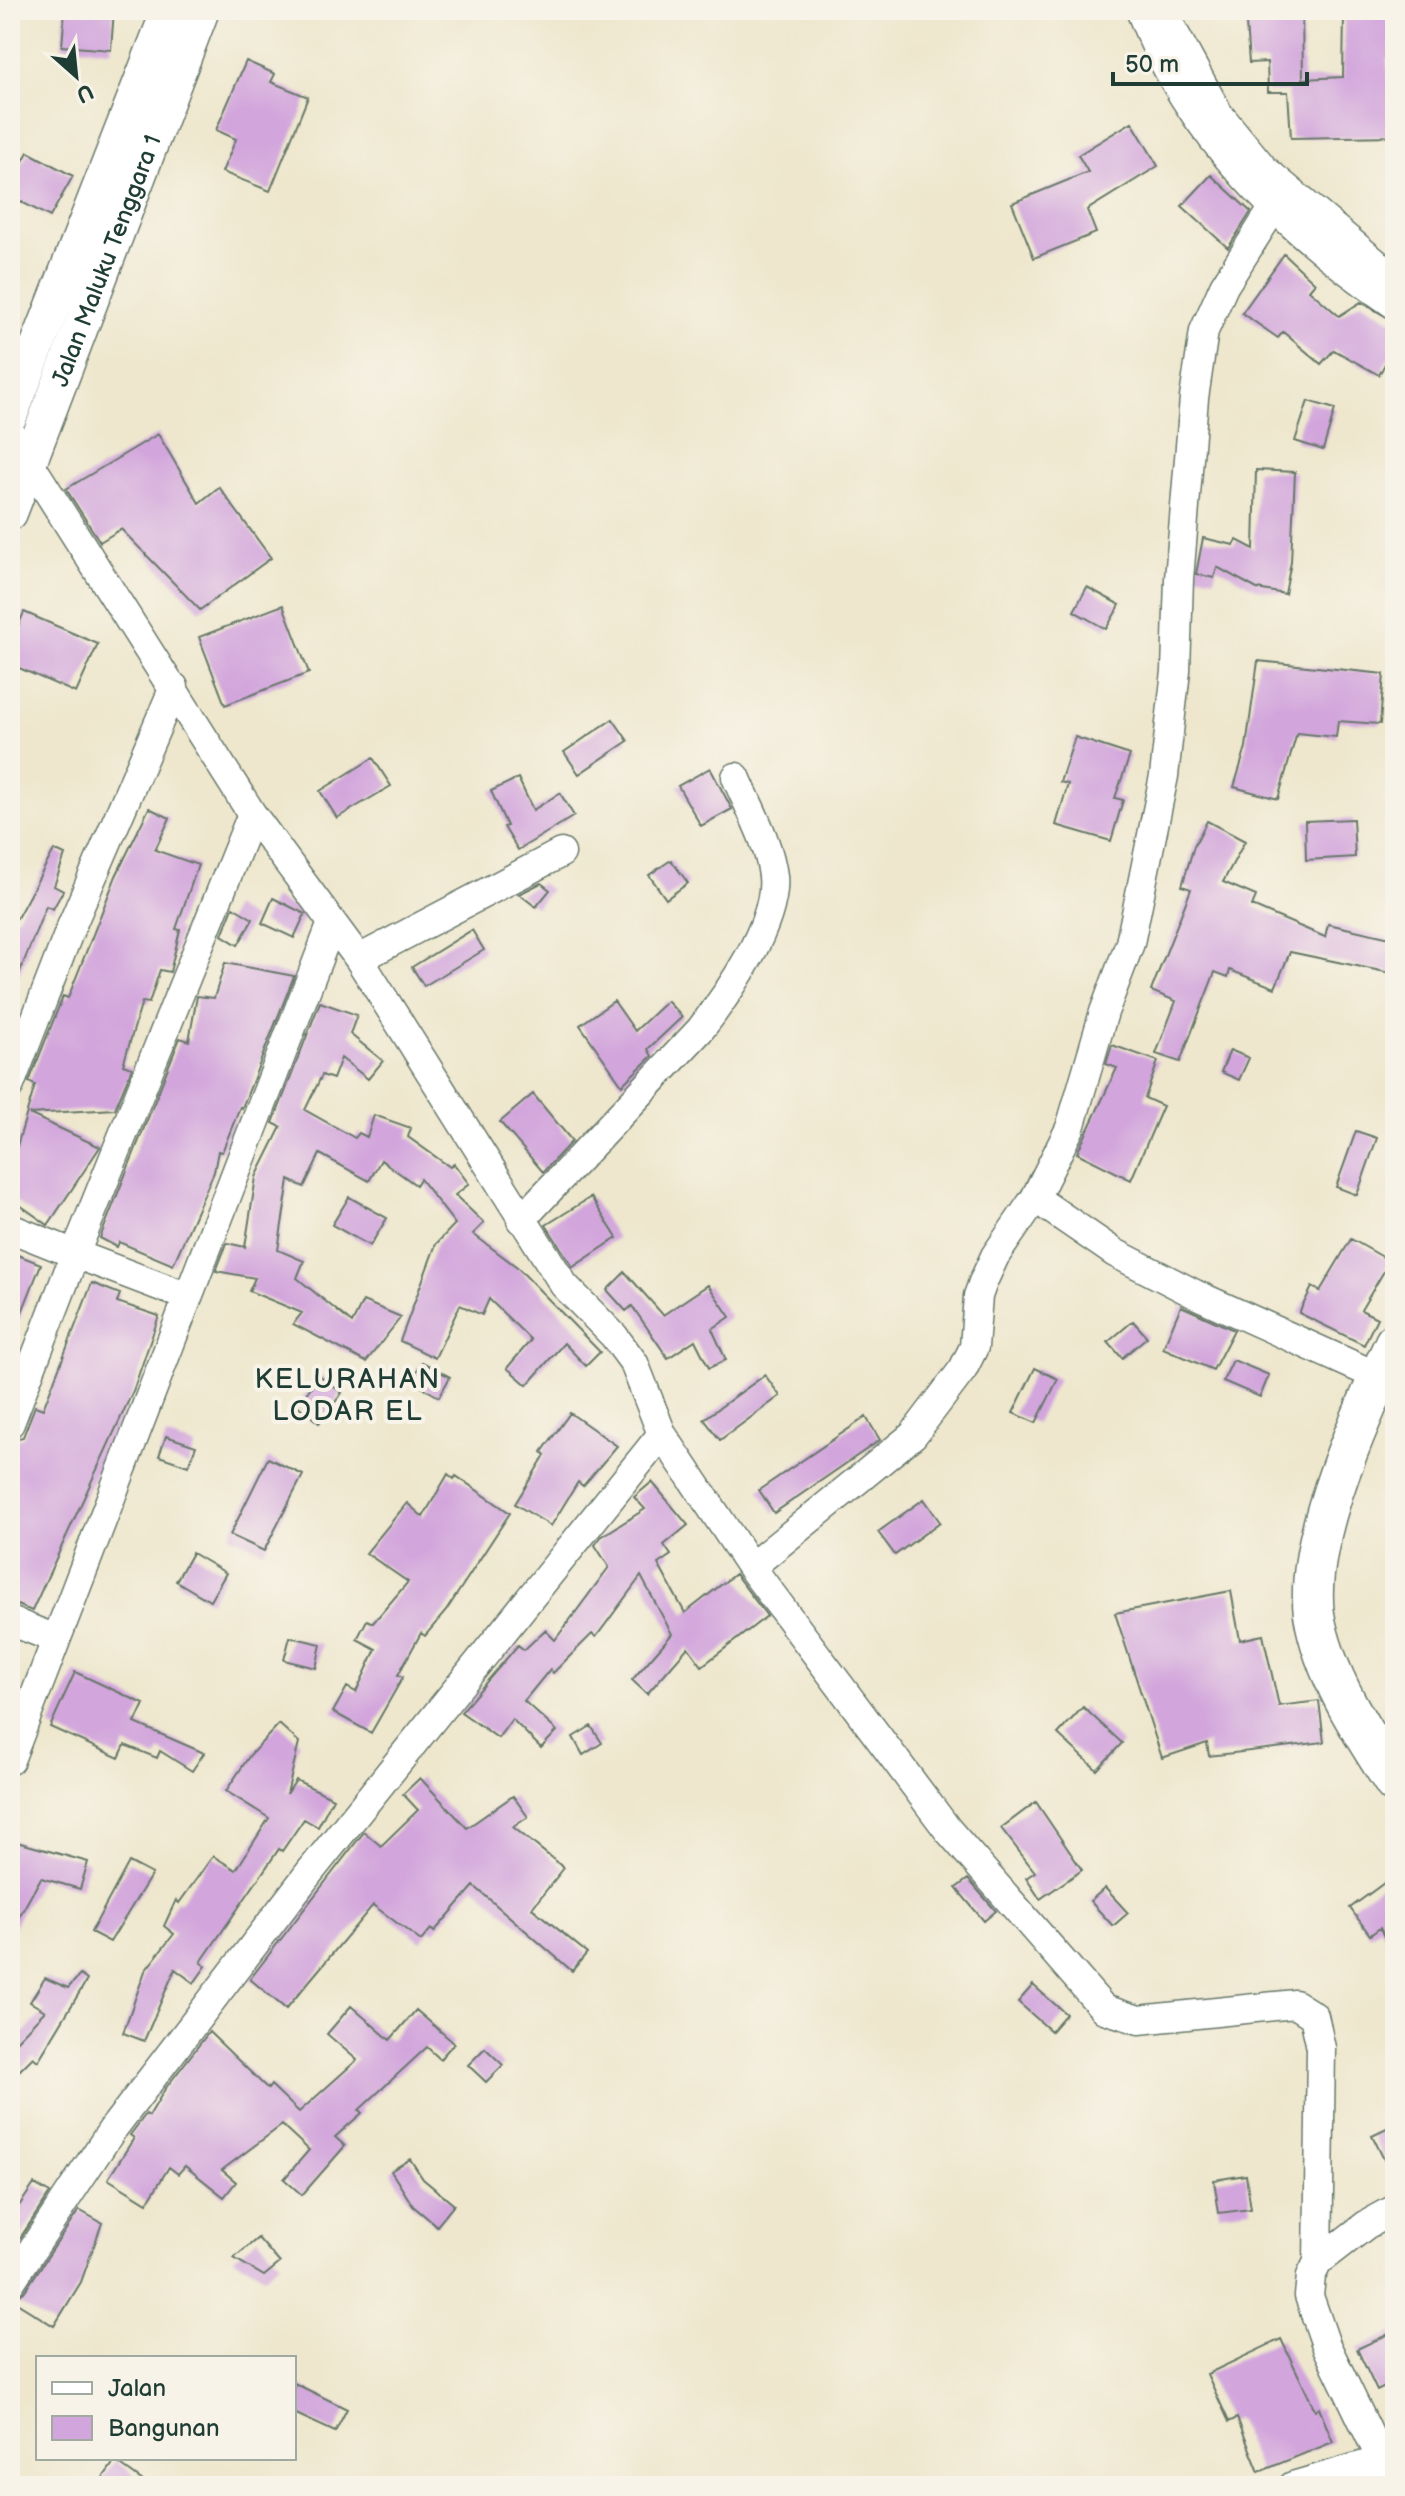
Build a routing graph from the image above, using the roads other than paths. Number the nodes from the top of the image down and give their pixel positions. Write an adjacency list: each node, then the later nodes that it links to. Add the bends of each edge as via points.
1 (169, 10): 8 (main road, Jalan Maluku Tenggara 1)
2 (202, 10): 10 (main road, Jalan Maluku Tenggara 1)
3 (1140, 10): 5 (street, via 1155,49 1198,123)
4 (1162, 10): 5 (street, via 1218,113 1264,169)
5 (1278, 198): 6 (street); 7 (street); 19 (street, via 1224,286 1204,331 1179,579 1176,671 1144,882 1130,943 1070,1128)
6 (1395, 279)
7 (1395, 305)
8 (10, 416)
9 (10, 432): 10 (street)
10 (30, 462): 11 (main road, Jalan Maluku Tenggara 1); 12 (street)
11 (10, 513)
12 (174, 687): 14 (street); 18 (street)
13 (736, 777): 20 (street, via 770,865 773,896 767,919 725,997 700,1030)
14 (252, 814): 16 (street); 22 (street)
15 (561, 853): 17 (street)
16 (332, 923): 17 (street); 23 (street)
17 (359, 959): 20 (street)
18 (10, 1085)
19 (1035, 1198): 24 (street, via 1128,1260); 27 (street, via 983,1282 970,1357 913,1435)
20 (521, 1220): 26 (street, via 564,1285 634,1363)
21 (10, 1228): 22 (street)
22 (75, 1254): 23 (street); 25 (street)
23 (188, 1297): 29 (street)
24 (1387, 1360): 31 (highway, via 1351,1445 1313,1574 1315,1616 1327,1658)
25 (10, 1423)
26 (662, 1434): 27 (street); 34 (street, via 290,1897 112,2130)
27 (751, 1567): 33 (street, via 948,1830 1104,2009 1139,2020 1295,2004 1314,2016 1321,2048)
28 (10, 1621): 29 (street)
29 (56, 1639): 30 (street)
30 (10, 1760)
31 (1395, 1783)
32 (1395, 2209): 33 (street)
33 (1318, 2262): 35 (street, via 1309,2296)
34 (10, 2283)
35 (1382, 2460): 36 (street); 37 (street)
36 (1293, 2486)
37 (1394, 2486)

